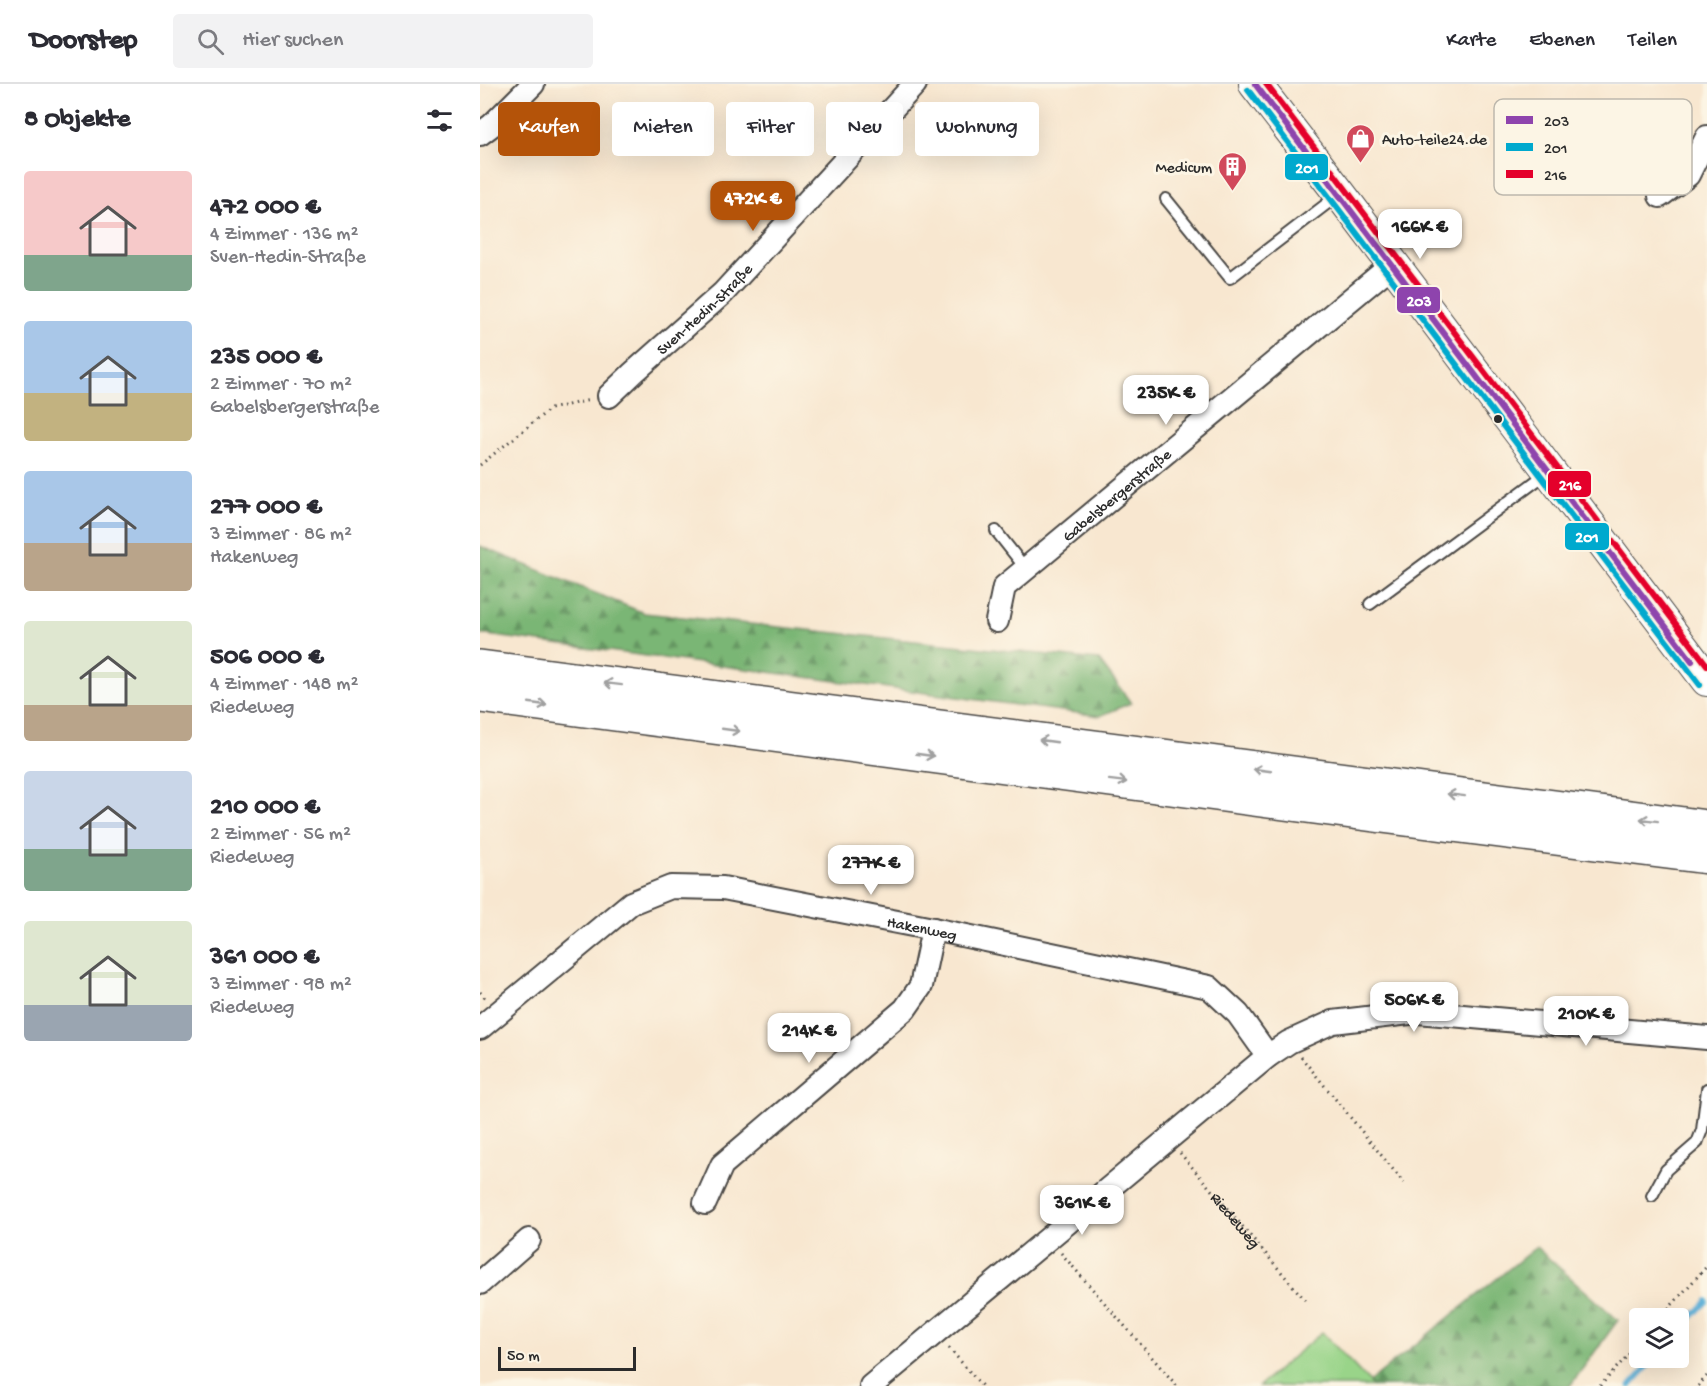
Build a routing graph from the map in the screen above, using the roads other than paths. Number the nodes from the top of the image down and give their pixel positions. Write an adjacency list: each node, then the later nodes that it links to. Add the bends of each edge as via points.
1 (533, 84): 4 (street)
2 (915, 84): 10 (street, Sven-Hedin-Straße, via 723,293)
3 (1255, 84): 7 (main road)
4 (480, 134)
5 (1707, 137): 6 (street)
6 (1692, 167)
7 (1340, 194): 8 (lane, via 1230,278); 9 (main road)
8 (1166, 199)
9 (1392, 265): 11 (main road); 13 (street, Gabelsbergerstraße)
10 (609, 396)
11 (1549, 471): 14 (lane); 16 (main road)
12 (996, 531): 13 (lane)
13 (1026, 569): 15 (street, Gabelsbergerstraße, via 1004,587)
14 (1370, 604)
15 (997, 621)
16 (1702, 664)
17 (480, 667): 19 (highway, one-way to 17)
18 (480, 696): 20 (highway, one-way to 20)
19 (1707, 827)
20 (1707, 856)
21 (933, 929): 22 (street, Hakenweg, via 723,888 671,887 631,903); 24 (street, Hakenweg, via 1209,987 1238,1014); 27 (street, via 921,986 905,1009 722,1165)
22 (480, 1028)
23 (1707, 1038): 24 (street, via 1418,1012 1333,1022)
24 (1268, 1056): 30 (street)
25 (1707, 1089): 26 (lane, via 1698,1143 1666,1170)
26 (1652, 1196)
27 (705, 1203)
28 (529, 1240): 29 (street)
29 (480, 1283)
30 (871, 1386)

